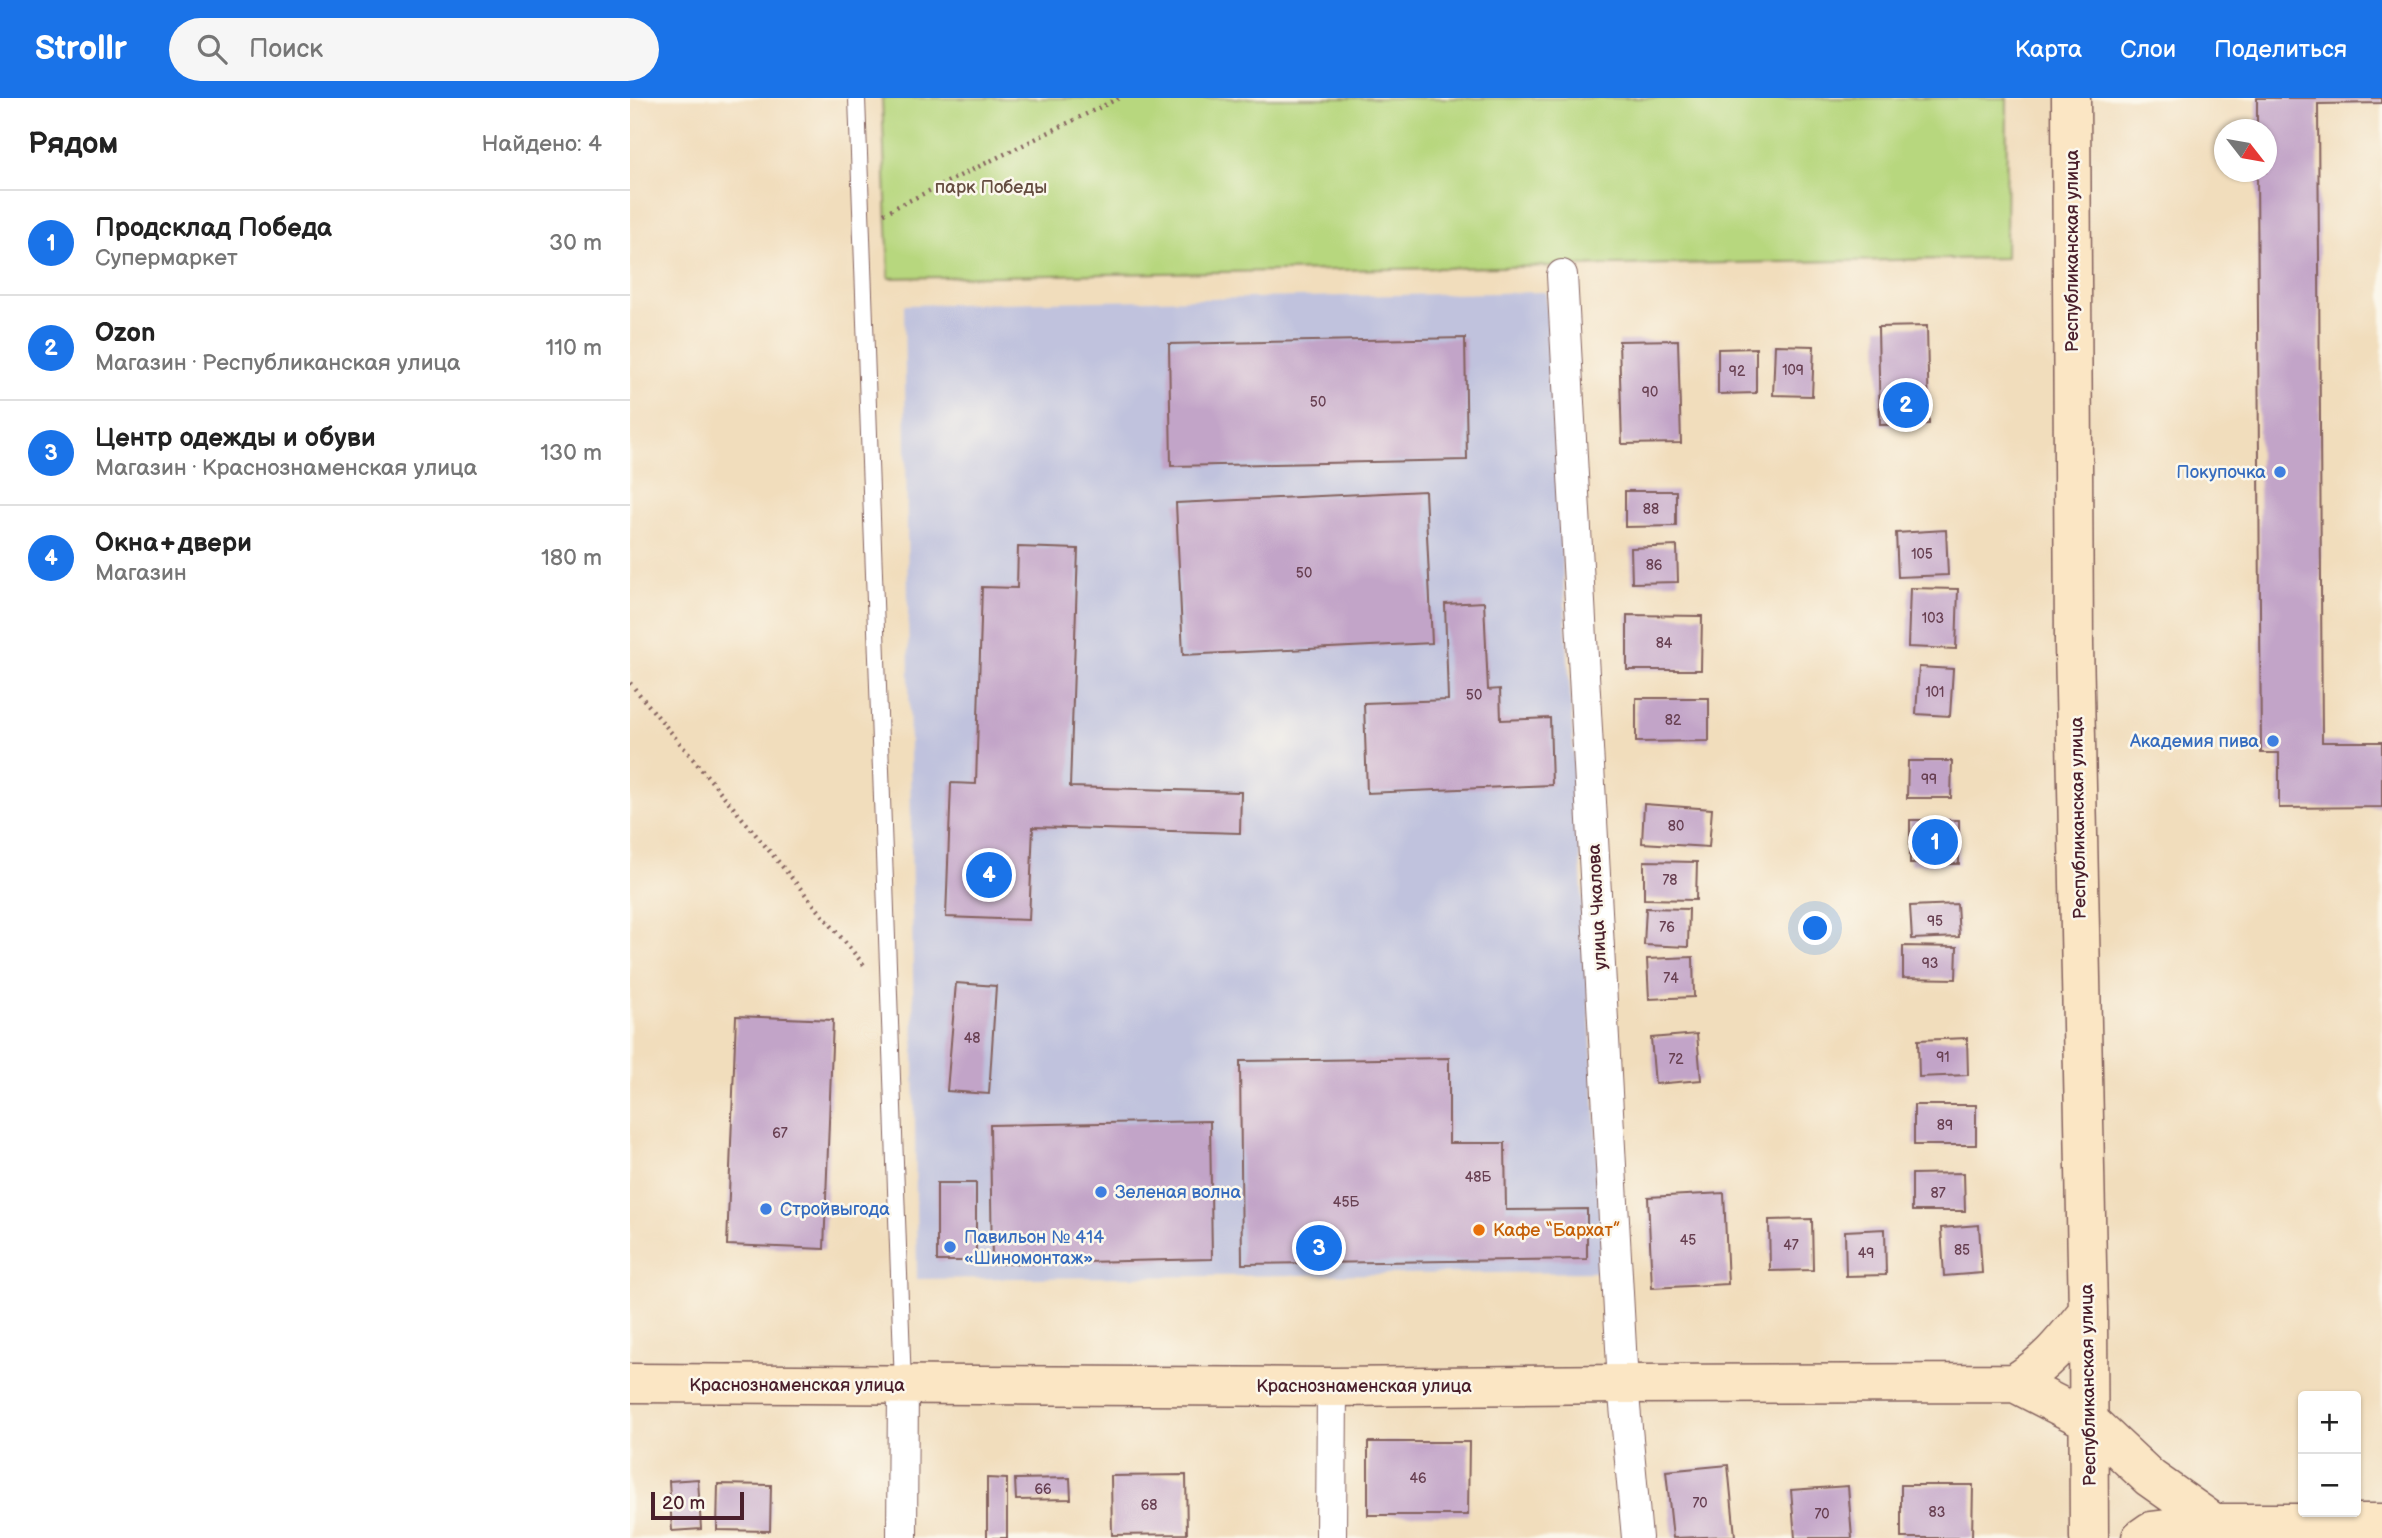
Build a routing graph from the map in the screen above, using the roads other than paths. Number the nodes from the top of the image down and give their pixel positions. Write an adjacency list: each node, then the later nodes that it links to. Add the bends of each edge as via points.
1 (856, 98): 8 (lane)
2 (2071, 98): 4 (street, Республиканская улица, via 2074,658)
3 (1562, 275): 7 (street, улица Чкалова)
4 (2088, 1311): 6 (street, via 2052,1356); 10 (street, Республиканская улица)
5 (630, 1383): 8 (street, Краснознаменская улица)
6 (2015, 1383): 7 (street, Краснознаменская улица); 10 (street, Краснознаменская улица)
7 (1623, 1384): 9 (street, Краснознаменская улица); 15 (street, улица Чкалова)
8 (903, 1386): 9 (street, Краснознаменская улица); 13 (street)
9 (1332, 1387): 14 (street)
10 (2089, 1421): 11 (street, Краснознаменская улица, via 2150,1478); 16 (street, Республиканская улица)
11 (2214, 1523): 12 (street); 17 (street, via 2151,1531)
12 (2382, 1523)
13 (902, 1538)
14 (1331, 1538)
15 (1637, 1538)
16 (2089, 1538)
17 (2141, 1538)

